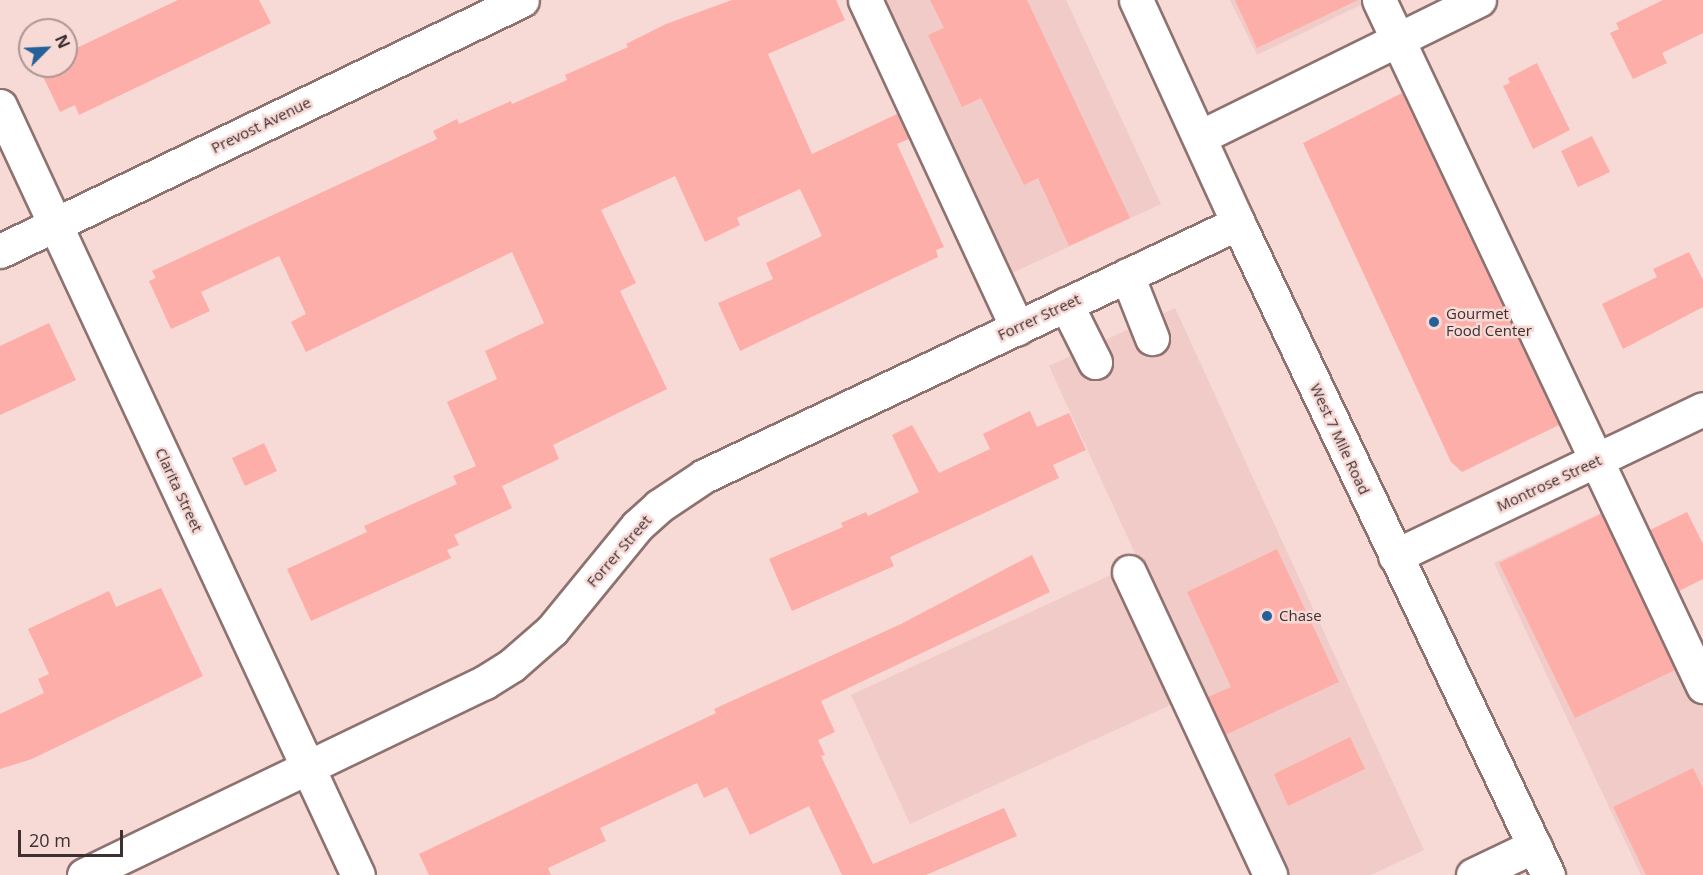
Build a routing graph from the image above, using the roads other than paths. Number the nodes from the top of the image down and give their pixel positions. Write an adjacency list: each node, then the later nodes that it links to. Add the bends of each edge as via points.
1 (522, 0): 10 (street, Prevost Avenue)
2 (865, 0): 14 (street)
3 (1136, 0): 8 (street, West 7 Mile Road)
4 (1378, 0): 6 (street)
5 (1479, 0): 6 (street)
6 (1398, 39): 8 (street); 18 (street)
7 (0, 106): 10 (street, Clarita Street)
8 (1200, 137): 9 (street, West 7 Mile Road)
9 (1238, 223): 12 (street, Forrer Street); 19 (street, West 7 Mile Road)
10 (55, 224): 11 (street, Prevost Avenue); 22 (street, Clarita Street)
11 (0, 251)
12 (1127, 275): 13 (street, Forrer Street); 15 (street)
13 (1066, 304): 14 (street, Forrer Street); 16 (street)
14 (1017, 328): 22 (street, Forrer Street, via 704,476 637,526 552,630 512,665 485,682)
15 (1152, 338)
16 (1095, 362)
17 (1703, 409): 18 (street, Montrose Street)
18 (1598, 460): 19 (street, Montrose Street); 21 (street)
19 (1395, 556): 23 (street, West 7 Mile Road)
20 (1129, 572): 26 (street)
21 (1703, 686)
22 (308, 767): 24 (street, Forrer Street); 25 (street, Clarita Street)
23 (1534, 846): 27 (street); 28 (street, West 7 Mile Road)
24 (84, 875)
25 (358, 875)
26 (1270, 875)
27 (1473, 875)
28 (1548, 875)

